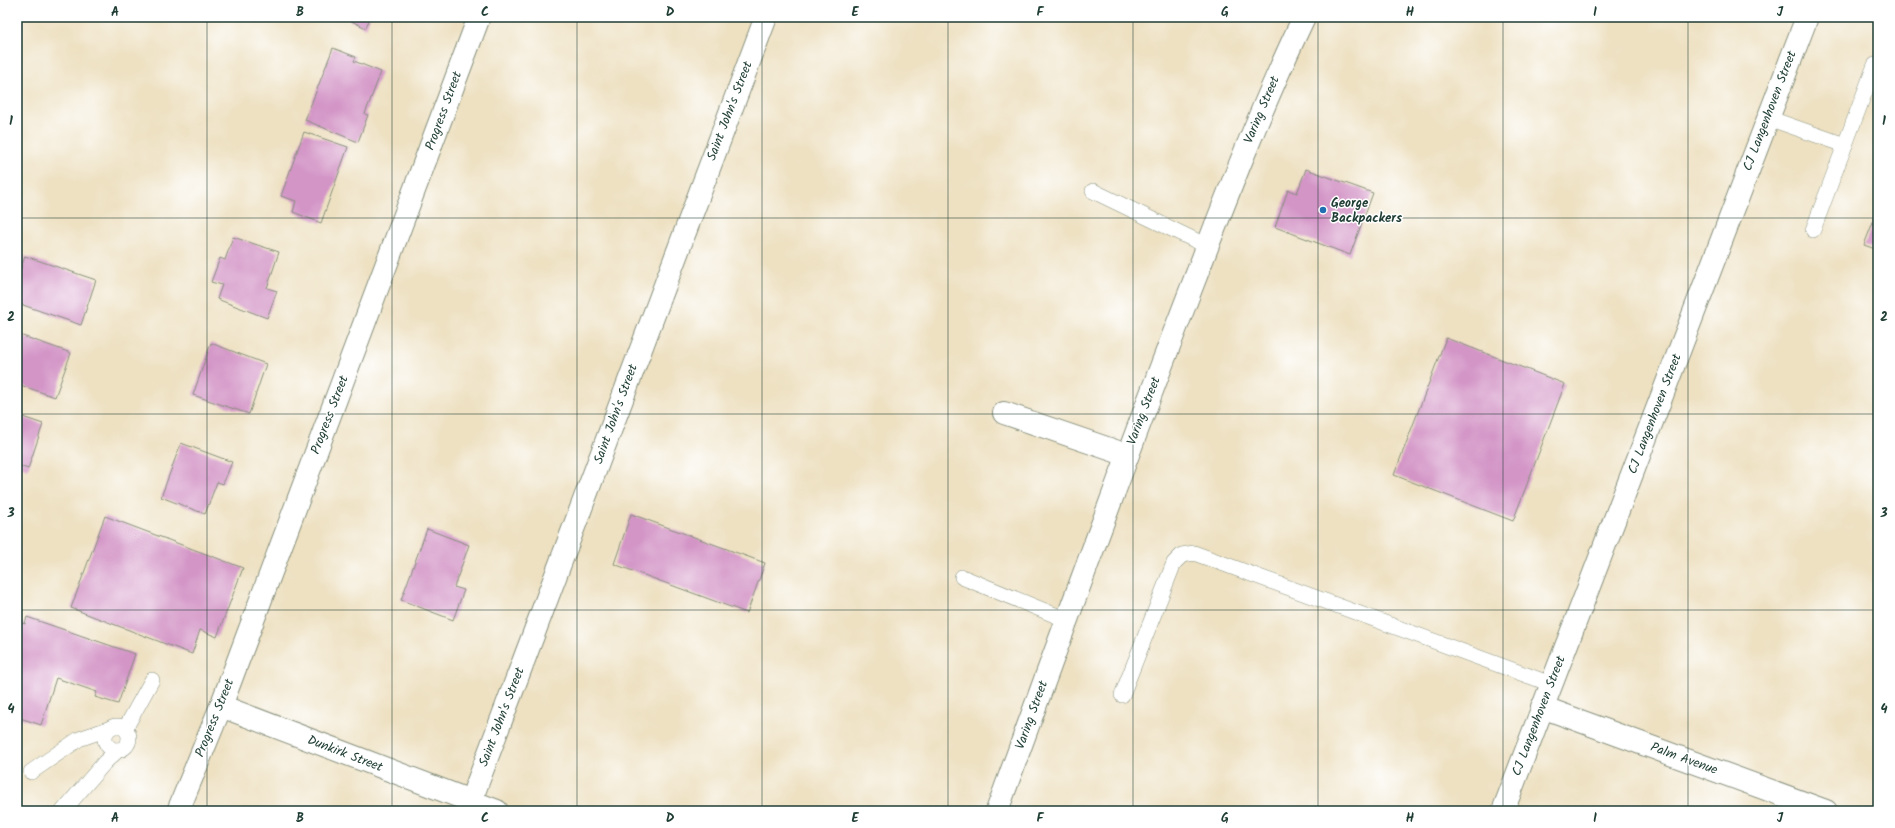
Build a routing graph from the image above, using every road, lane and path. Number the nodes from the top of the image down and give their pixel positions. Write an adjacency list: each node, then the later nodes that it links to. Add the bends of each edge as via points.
1 (479, 17): 18 (street, Progress Street)
2 (766, 17): 24 (street, Saint John's Street)
3 (1304, 17): 10 (street, Varing Street, via 1276,75)
4 (1807, 17): 6 (street, CJ Langenhoven Street)
5 (1875, 65): 7 (lane)
6 (1768, 118): 7 (lane); 16 (street, CJ Langenhoven Street)
7 (1845, 145): 9 (lane)
8 (1093, 192): 10 (lane)
9 (1813, 230)
10 (1207, 246): 12 (street, Varing Street)
11 (1004, 413): 12 (street)
12 (1127, 455): 14 (street, Varing Street)
13 (962, 577): 14 (lane)
14 (1067, 620): 28 (street, Varing Street)
15 (152, 680): 21 (lane)
16 (1551, 684): 17 (lane, via 1194,553 1182,555 1174,563); 19 (street, CJ Langenhoven Street)
17 (1122, 695)
18 (221, 706): 24 (street, Dunkirk Street); 26 (street, Progress Street)
19 (1542, 707): 29 (street, CJ Langenhoven Street); 30 (street, Palm Avenue)
20 (108, 729): 21 (lane, via 118,726); 22 (lane, via 104,736 105,743 111,749); 23 (lane, via 79,739)
21 (125, 729): 22 (lane, via 129,740 125,747)
22 (118, 750): 25 (lane)
23 (31, 772)
24 (469, 806): 27 (street)
25 (63, 811)
26 (178, 811)
27 (498, 811)
28 (996, 811)
29 (1503, 811)
30 (1826, 811)

